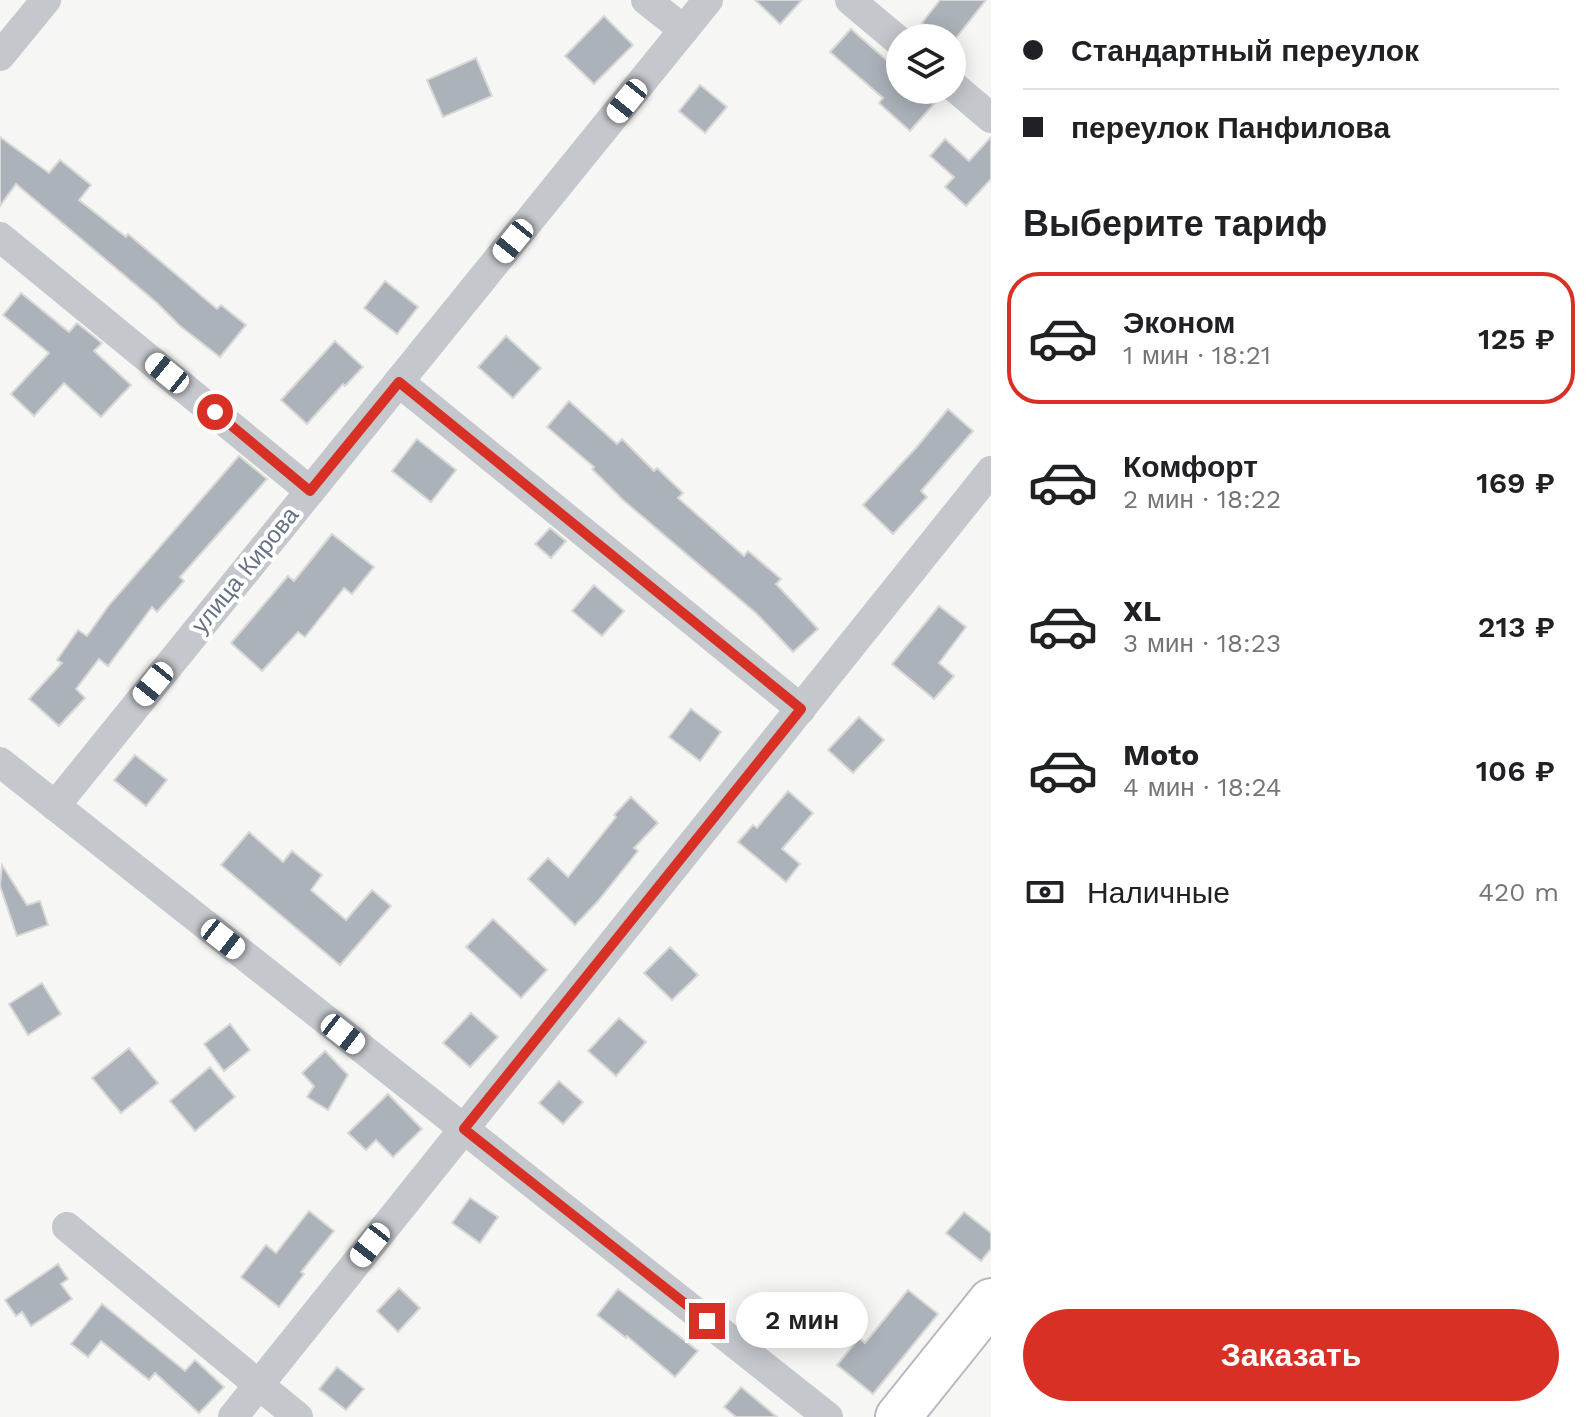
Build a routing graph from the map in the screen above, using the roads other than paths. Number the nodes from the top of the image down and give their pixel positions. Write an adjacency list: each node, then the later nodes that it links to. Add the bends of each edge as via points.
1 (46, 0): 7 (street)
2 (646, 0): 5 (street)
3 (708, 0): 5 (street, улица Кирова)
4 (850, 0): 6 (street)
5 (684, 30): 11 (street, улица Кирова)
6 (886, 30)
7 (0, 56)
8 (966, 97): 9 (street)
9 (991, 118)
10 (0, 237): 13 (street)
11 (399, 382): 13 (street, улица Кирова); 14 (street)
12 (991, 471): 14 (street)
13 (310, 491): 16 (street, улица Кирова)
14 (801, 709): 17 (street)
15 (0, 762): 16 (street)
16 (55, 806): 17 (street)
17 (464, 1129): 20 (street); 23 (street)
18 (67, 1227): 20 (street)
19 (991, 1301): 24 (main road)
20 (259, 1385): 21 (street); 22 (street)
21 (233, 1417)
22 (298, 1417)
23 (828, 1417)
24 (898, 1417)

